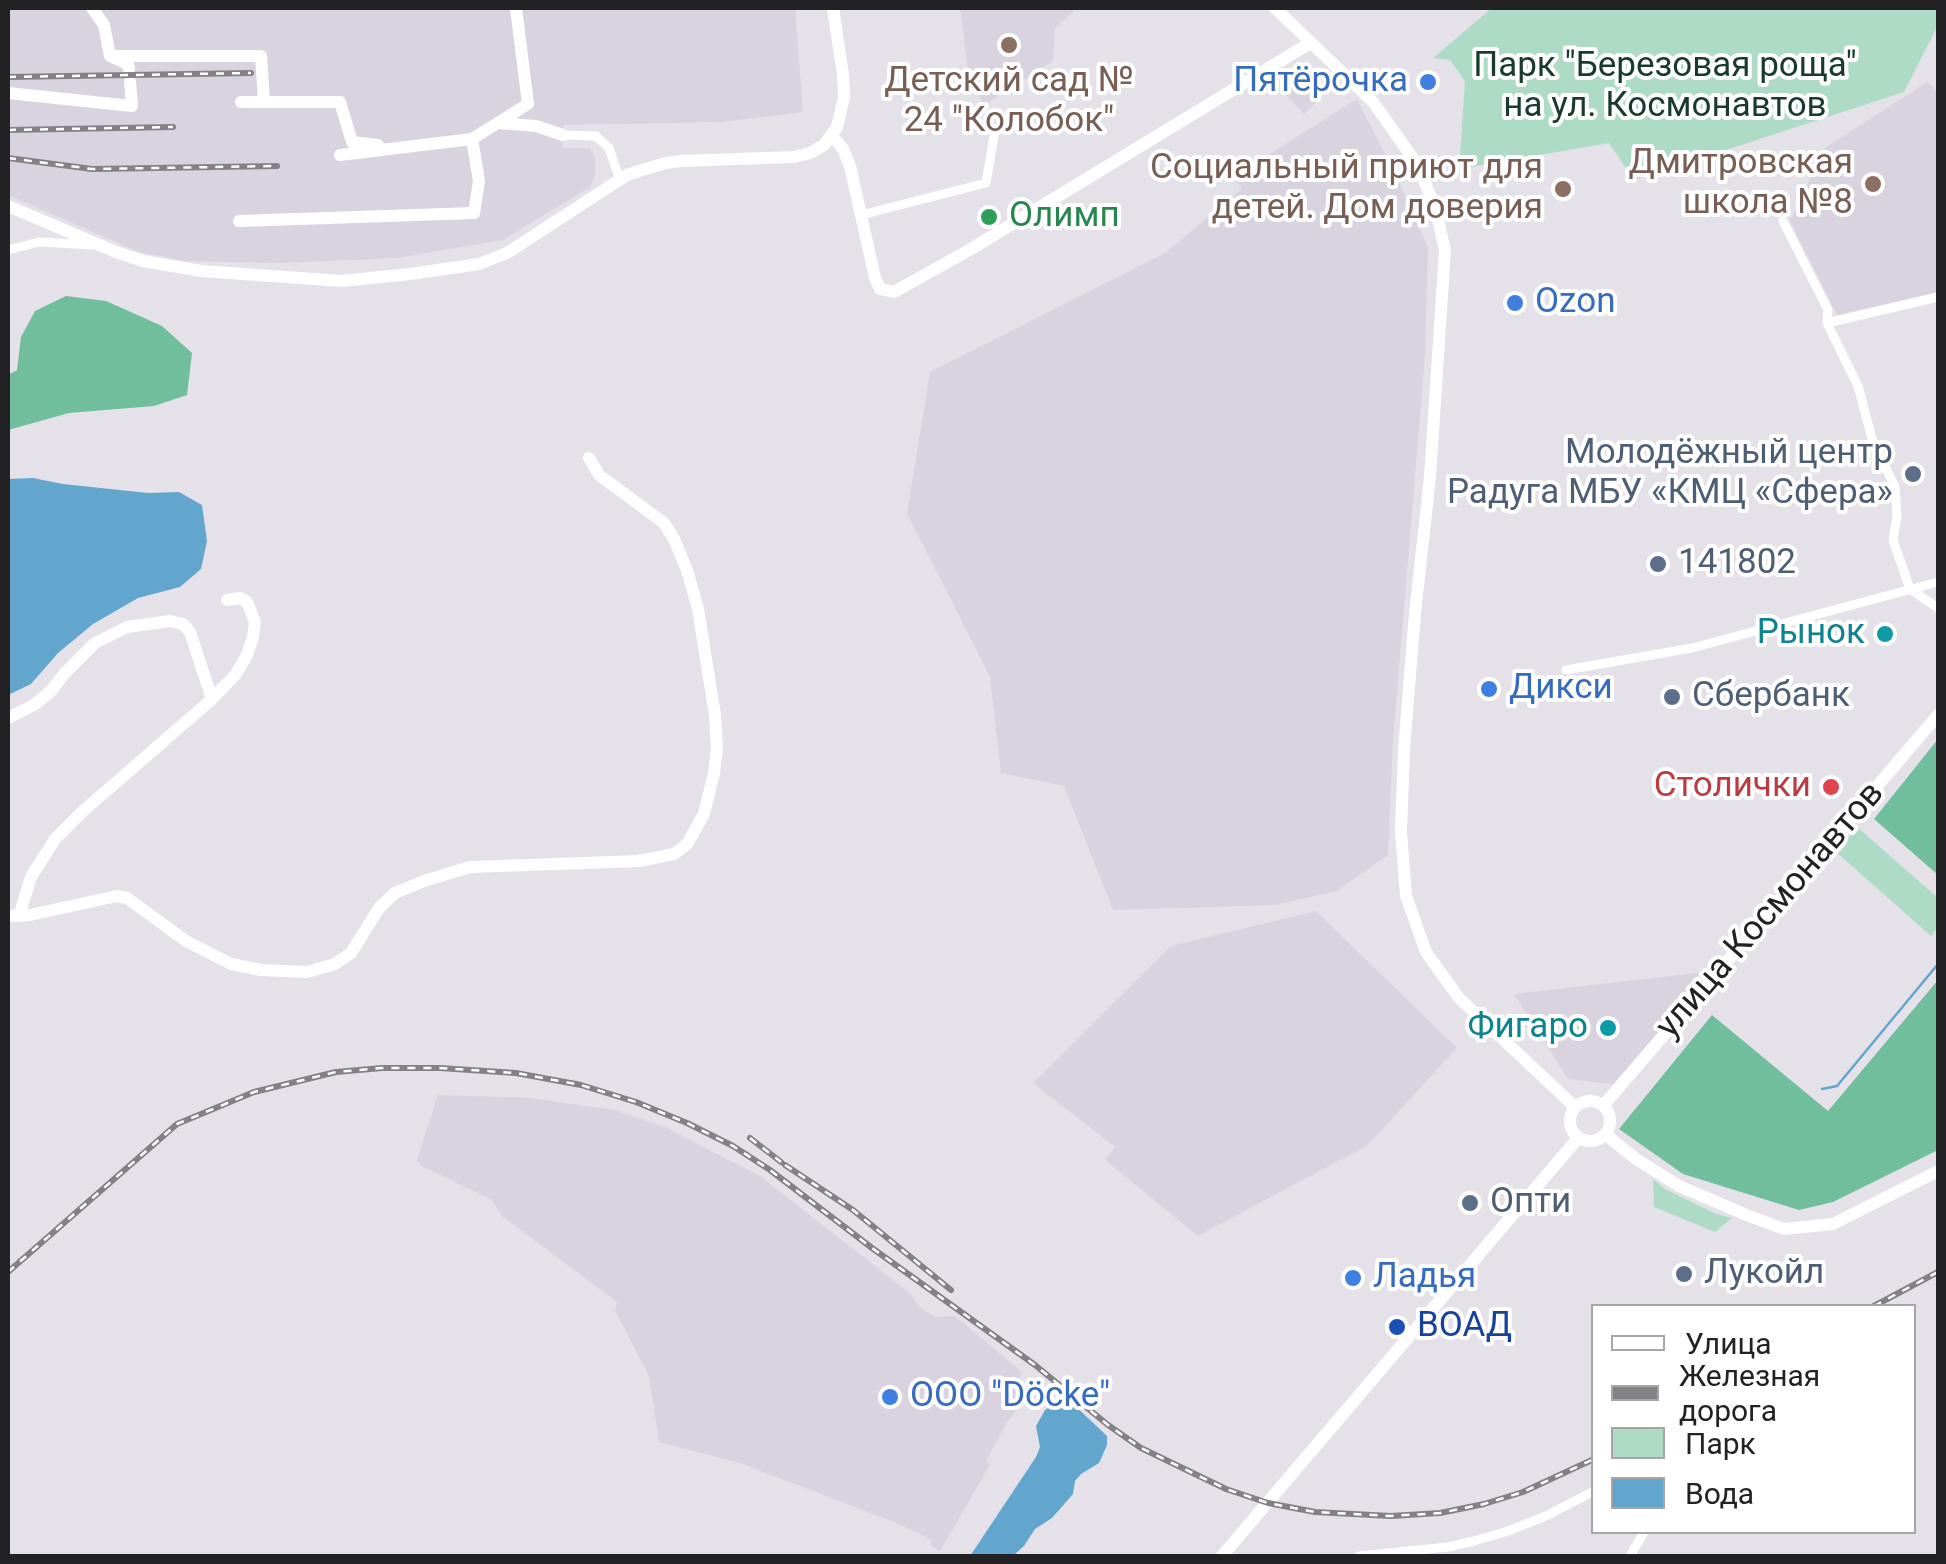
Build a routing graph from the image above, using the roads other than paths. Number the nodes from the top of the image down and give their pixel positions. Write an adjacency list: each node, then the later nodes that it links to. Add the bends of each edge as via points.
1 (92, 8): 6 (street, via 104,25)
2 (516, 8): 11 (street, via 528,104)
3 (833, 8): 13 (street, via 844,97)
4 (1274, 8): 5 (street)
5 (1310, 42): 19 (street, via 894,292 874,278); 37 (street, via 1373,102 1417,164 1445,250 1404,750 1406,896 1426,952 1459,998)
6 (110, 56): 7 (street, via 128,64 132,106); 9 (street, via 261,56)
7 (8, 93)
8 (241, 102): 9 (street)
9 (264, 102): 15 (street, via 340,102 352,142)
10 (1020, 119): 19 (street, via 995,130 986,183)
11 (498, 123): 12 (street); 14 (street)
12 (563, 135): 17 (street, via 596,136 609,148)
13 (832, 136): 17 (street, via 794,157 666,162); 19 (street, via 850,166)
14 (472, 139): 15 (street); 20 (street, via 474,214)
15 (406, 147): 16 (street)
16 (340, 155)
17 (620, 180): 22 (street, via 507,254 410,274 342,280 201,271)
18 (8, 206): 22 (street)
19 (861, 215)
20 (239, 220)
21 (1783, 221): 25 (street, via 1828,310)
22 (100, 246): 23 (street, via 38,242)
23 (8, 250)
24 (1938, 297): 25 (street)
25 (1827, 323): 28 (street, via 1895,487 1893,540)
26 (589, 458): 35 (street, via 599,475 664,522 698,609 717,748 704,814 687,844 674,854 639,861 470,867 424,880 379,908 352,953 307,972 232,964 186,941 127,898)
27 (1938, 582): 28 (street)
28 (1910, 589): 30 (street); 31 (street, via 1692,648)
29 (228, 600): 32 (street, via 247,602 254,637 236,674)
30 (1938, 608)
31 (1566, 670)
32 (210, 700): 34 (street, via 190,632 170,621 127,627 95,643 51,691); 35 (street, via 55,838)
33 (1938, 715): 36 (street, улица Космонавтов)
34 (8, 718)
35 (14, 916)
36 (1603, 1106): 37 (street, via 1588,1101); 38 (street, via 1610,1119)
37 (1575, 1107): 39 (street, via 1570,1125)
38 (1605, 1134): 39 (street); 40 (street, via 1678,1186 1784,1229 1833,1224)
39 (1579, 1138): 44 (street)
40 (1938, 1171)
41 (1591, 1492): 43 (street)
42 (1642, 1535): 46 (street)
43 (1448, 1552): 45 (street)
44 (1222, 1556)
45 (1359, 1556)
46 (1630, 1556)

